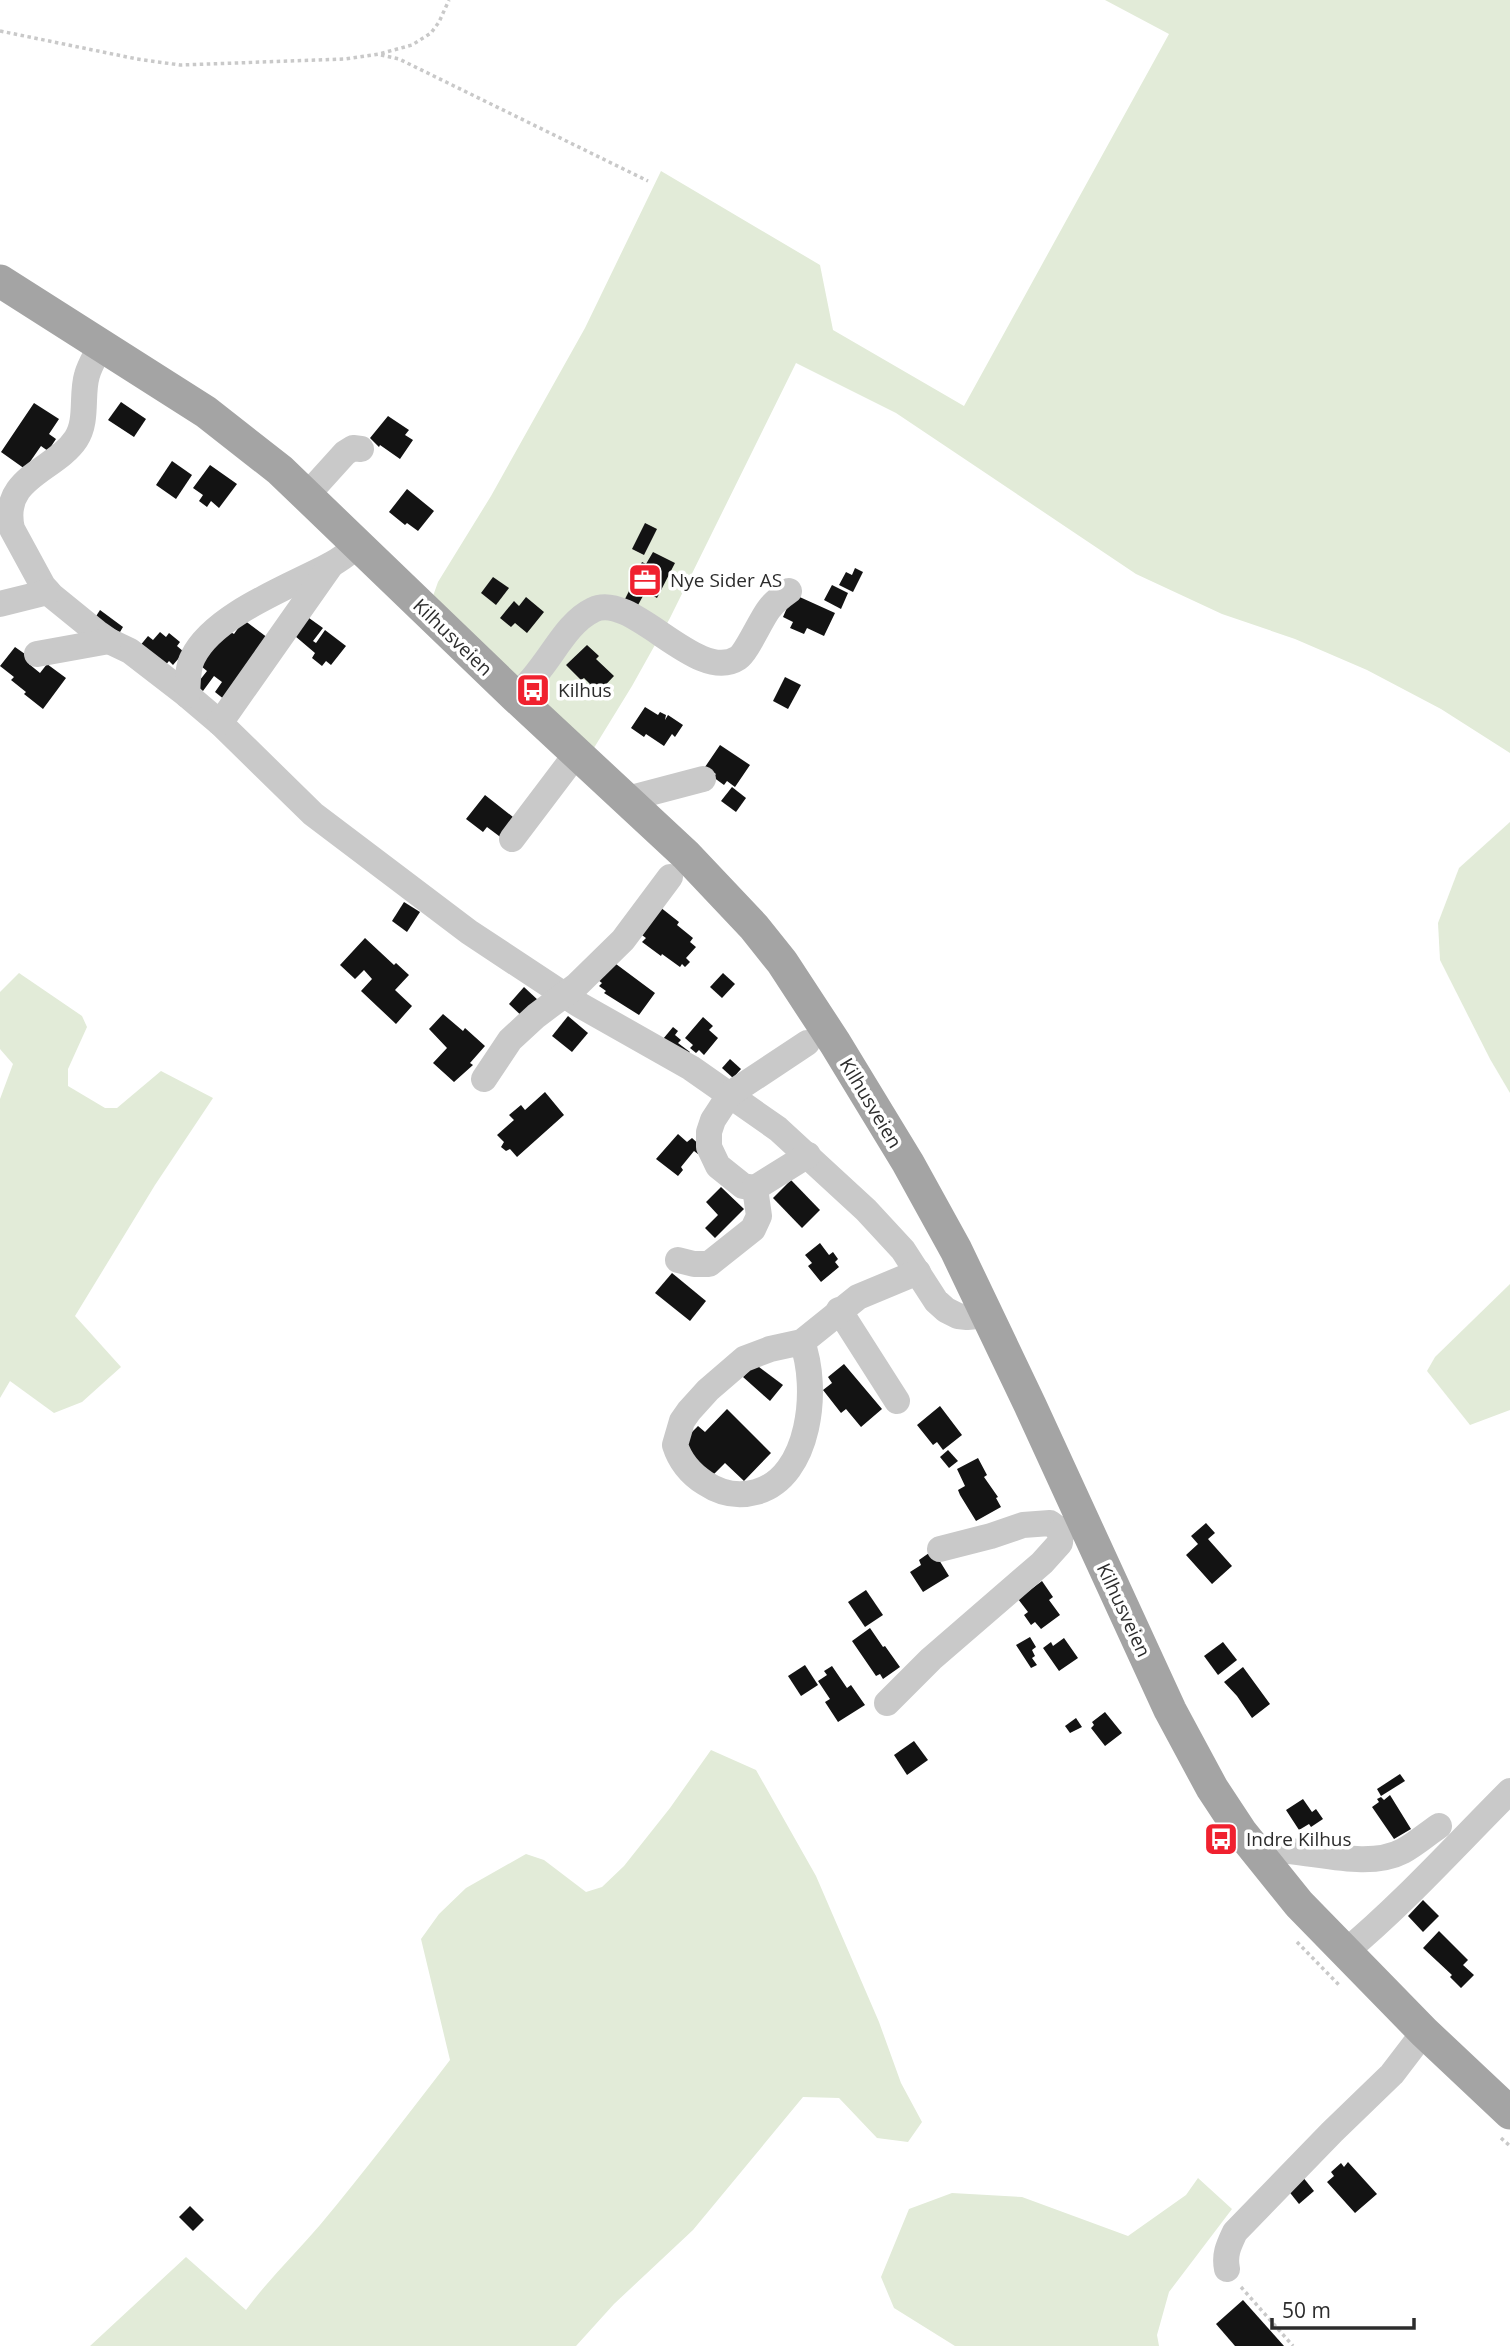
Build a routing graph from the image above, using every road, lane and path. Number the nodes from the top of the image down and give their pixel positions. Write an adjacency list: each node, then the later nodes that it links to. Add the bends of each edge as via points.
1 (449, 0): 3 (path, via 432,33 412,45)
2 (0, 30): 3 (path, via 180,65)
3 (379, 54): 4 (path, via 399,59)
4 (648, 181)
5 (0, 281): 6 (main road, Kilhusveien)
6 (102, 345): 8 (main road, Kilhusveien, via 226,426); 12 (lane, via 87,375 75,440 19,485 8,506 12,528)
7 (361, 449): 8 (lane, via 345,453)
8 (307, 495): 9 (main road, Kilhusveien)
9 (359, 545): 10 (lane); 17 (main road, Kilhusveien)
10 (332, 564): 16 (lane, via 253,604 215,630 193,657); 18 (lane)
11 (789, 591): 17 (lane, via 771,607 739,658 725,663 683,650 614,607 596,608 570,629)
12 (48, 592): 13 (lane); 14 (lane)
13 (0, 604)
14 (109, 641): 15 (lane); 16 (lane, via 130,651)
15 (37, 654)
16 (187, 695): 18 (lane)
17 (516, 697): 19 (main road, Kilhusveien)
18 (220, 723): 24 (lane, via 313,814 443,913)
19 (577, 753): 21 (main road, Kilhusveien); 22 (lane)
20 (703, 779): 21 (lane)
21 (627, 799): 33 (main road, Kilhusveien, via 725,895 782,962 908,1163)
22 (512, 839)
23 (670, 877): 24 (lane, via 623,940)
24 (564, 995): 26 (lane, via 510,1040); 27 (lane)
25 (807, 1043): 27 (lane)
26 (484, 1079)
27 (730, 1094): 28 (lane); 29 (lane, via 713,1120 709,1147 723,1172 743,1186)
28 (808, 1155): 29 (lane); 31 (lane, via 866,1210)
29 (755, 1188): 30 (lane, via 759,1216 753,1229 709,1264)
30 (678, 1260)
31 (918, 1272): 32 (lane, via 872,1290); 33 (lane, via 946,1310 967,1317)
32 (839, 1310): 34 (lane); 35 (lane)
33 (988, 1315): 36 (main road, Kilhusveien)
34 (802, 1342): 34 (lane, via 744,1359 689,1411 675,1446 698,1478 737,1495 761,1491 789,1469 798,1453 811,1398)
35 (897, 1401)
36 (1072, 1526): 37 (lane, via 1023,1525); 38 (lane, via 1042,1563); 41 (main road, Kilhusveien, via 1212,1788)
37 (940, 1549)
38 (887, 1703)
39 (1510, 1791): 43 (lane)
40 (1439, 1826): 41 (lane, via 1402,1852 1369,1858 1286,1850)
41 (1256, 1852): 43 (main road, Kilhusveien)
42 (1291, 1935): 44 (path)
43 (1344, 1953): 45 (main road, Kilhusveien)
44 (1345, 1990)
45 (1424, 2032): 46 (main road, Kilhusveien); 48 (lane, via 1392,2074 1236,2232 1227,2250)
46 (1505, 2125): 47 (path)
47 (1510, 2146)
48 (1227, 2269): 49 (path)
49 (1293, 2346)

